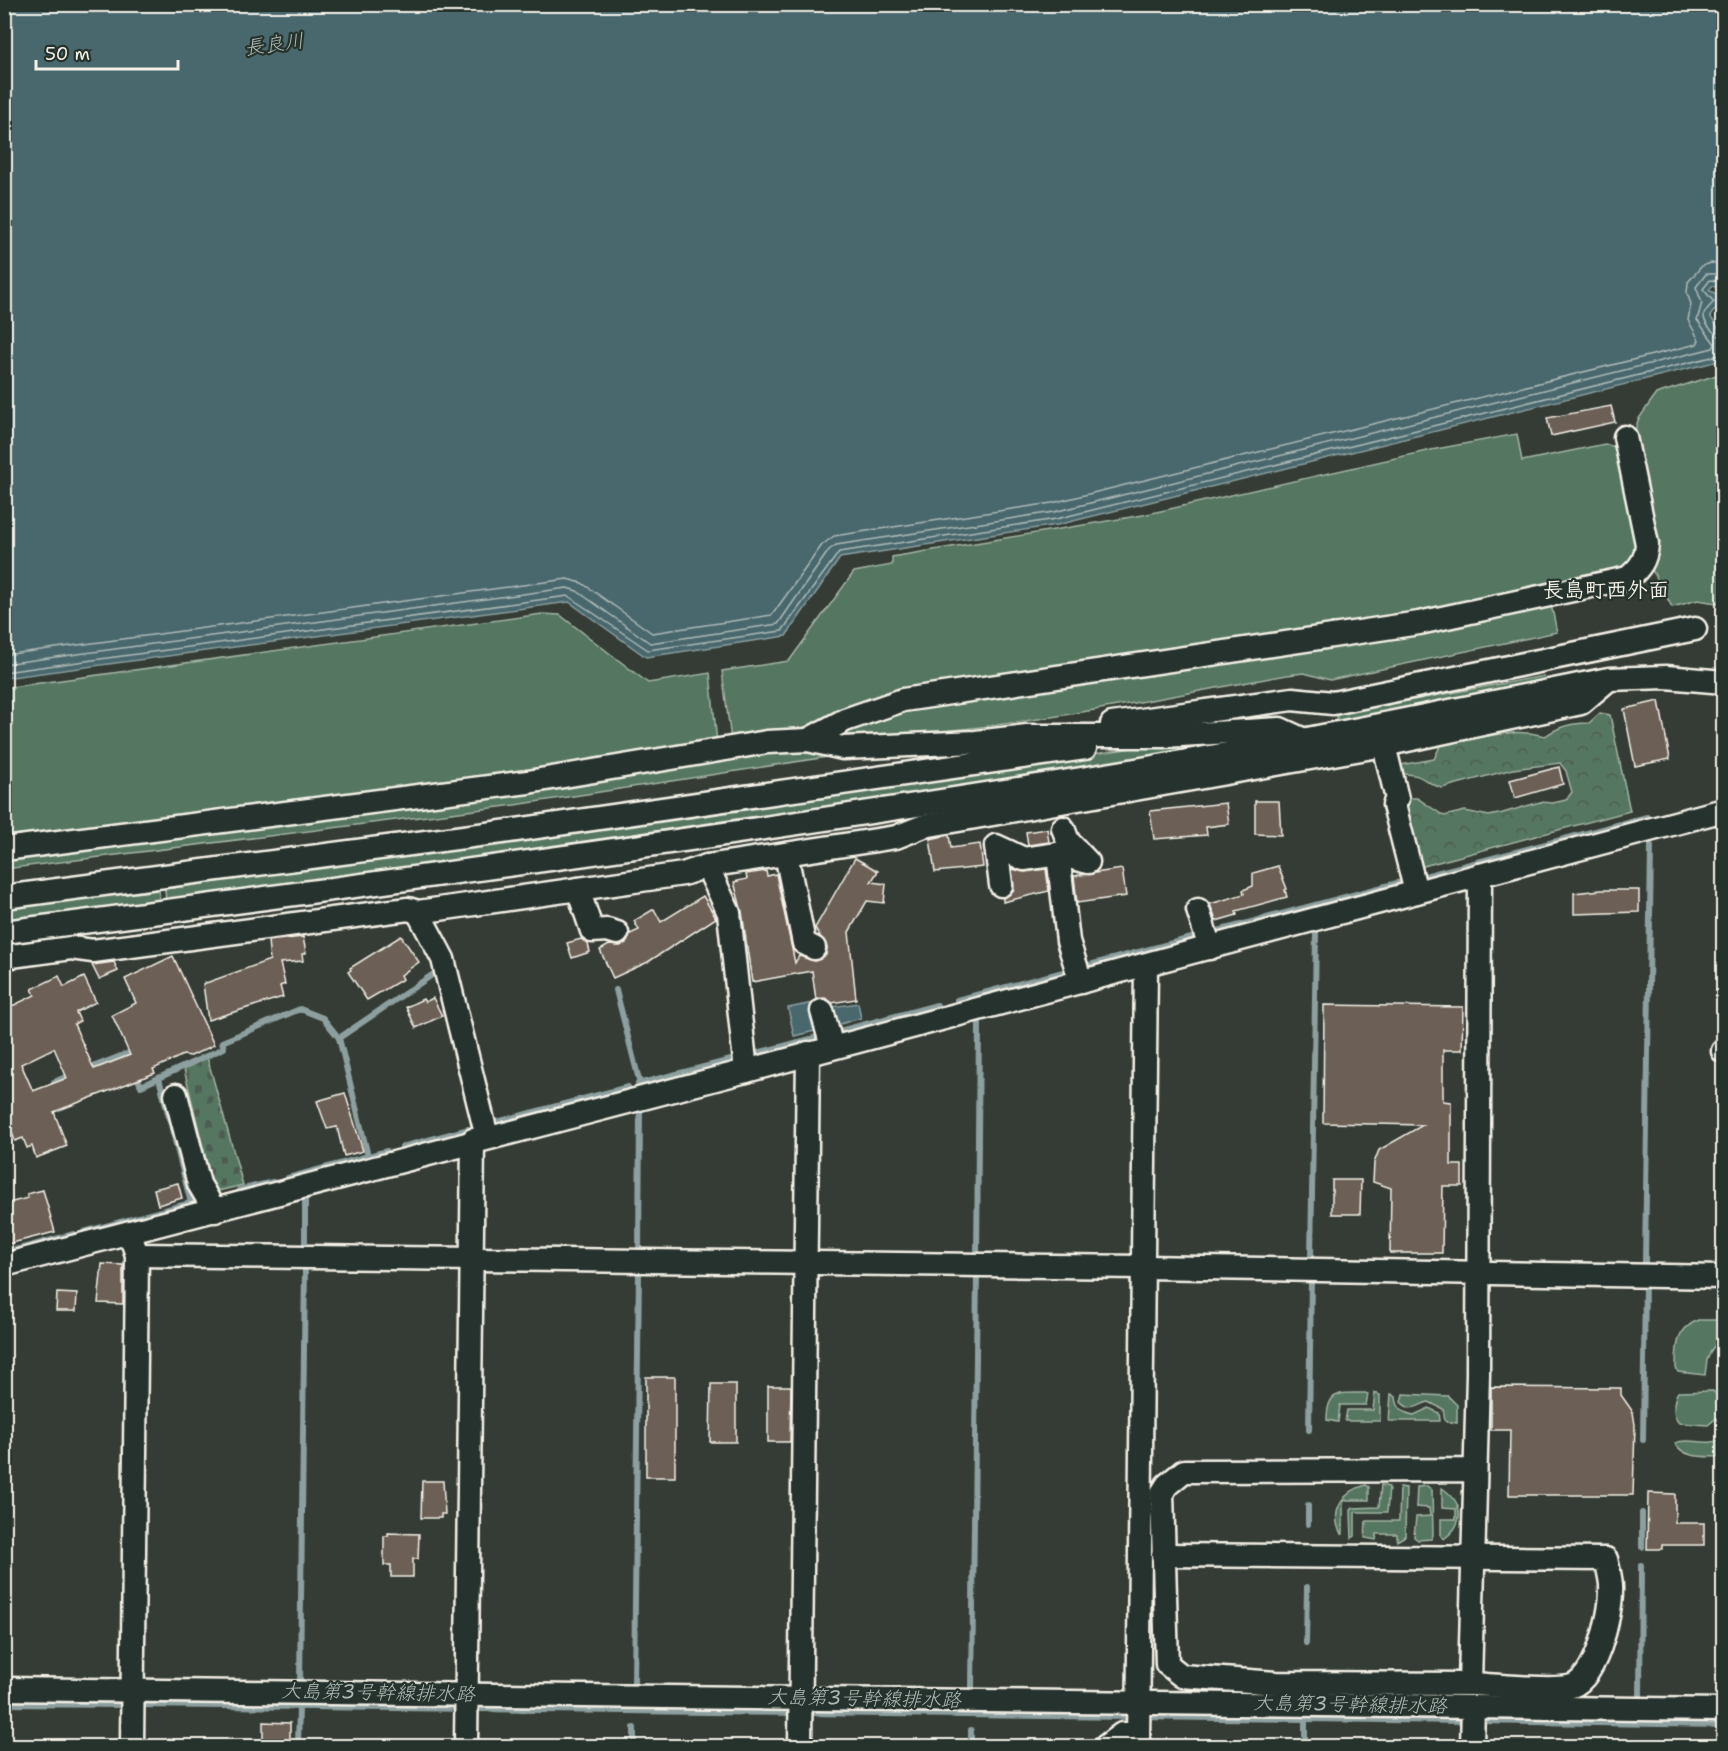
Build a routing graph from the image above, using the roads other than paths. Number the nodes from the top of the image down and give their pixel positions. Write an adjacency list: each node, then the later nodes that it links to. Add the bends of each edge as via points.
1 (1625, 437): 7 (street, via 1647,544 1647,556 1628,578 1419,623 903,700 844,720)
2 (1695, 630): 5 (street, via 1334,703 1292,699)
3 (1609, 679): 4 (street, via 1666,677); 8 (street); 9 (street, via 1581,703)
4 (1724, 682)
5 (1027, 736): 6 (street); 7 (street, via 843,748)
6 (1164, 736): 8 (street, via 1280,729); 20 (street, via 490,833)
7 (808, 740): 12 (street, via 767,742 528,782)
8 (1304, 740): 23 (street, via 1115,774 764,828)
9 (1384, 745): 13 (street, via 924,826 896,837); 19 (street)
10 (1724, 810): 16 (street)
11 (1063, 828): 14 (street, via 1068,841 1088,862)
12 (4, 849)
13 (786, 854): 15 (street); 25 (street, via 804,943)
14 (1058, 854): 17 (street, via 1024,859 996,846); 29 (street, via 1068,941)
15 (707, 866): 18 (street, via 683,874); 33 (street, via 729,913)
16 (1480, 875): 19 (street); 43 (street)
17 (1001, 885)
18 (578, 889): 22 (street); 24 (street, via 592,931)
19 (1416, 892): 26 (street)
20 (4, 897)
21 (1198, 910): 26 (street)
22 (418, 912): 27 (street, via 408,909 93,951 71,948); 35 (street, via 443,959)
23 (4, 932)
24 (617, 933)
25 (814, 948)
26 (1210, 948): 28 (street)
27 (4, 957)
28 (1146, 965): 29 (street); 42 (street)
29 (1081, 982): 31 (street)
30 (822, 1011): 31 (street)
31 (832, 1047): 32 (street)
32 (808, 1053): 33 (street); 40 (street)
33 (746, 1071): 35 (street)
34 (176, 1095): 36 (street, via 199,1184)
35 (480, 1138): 36 (street); 39 (street)
36 (214, 1211): 37 (street)
37 (130, 1233): 38 (street); 41 (street)
38 (137, 1256): 39 (street); 50 (street)
39 (472, 1259): 40 (street); 51 (street)
40 (807, 1263): 42 (street); 52 (street)
41 (4, 1265)
42 (1143, 1267): 43 (street); 54 (street)
43 (1478, 1272): 44 (street); 45 (street)
44 (1724, 1277)
45 (1475, 1470): 46 (street, via 1184,1471 1162,1493); 47 (street)
46 (1163, 1556): 47 (street); 48 (street, via 1165,1654 1167,1664 1182,1676 1276,1683)
47 (1474, 1556): 48 (street); 48 (street, via 1606,1559 1611,1590 1598,1653 1587,1675 1570,1687)
48 (1470, 1684)
49 (4, 1689): 50 (street)
50 (133, 1701): 51 (street); 56 (street)
51 (466, 1705): 52 (street); 57 (street)
52 (801, 1709): 54 (street); 58 (street)
53 (1724, 1710): 55 (street)
54 (1138, 1724): 55 (street); 59 (street)
55 (1473, 1724)
56 (132, 1746)
57 (466, 1746)
58 (800, 1746)
59 (1106, 1746)

